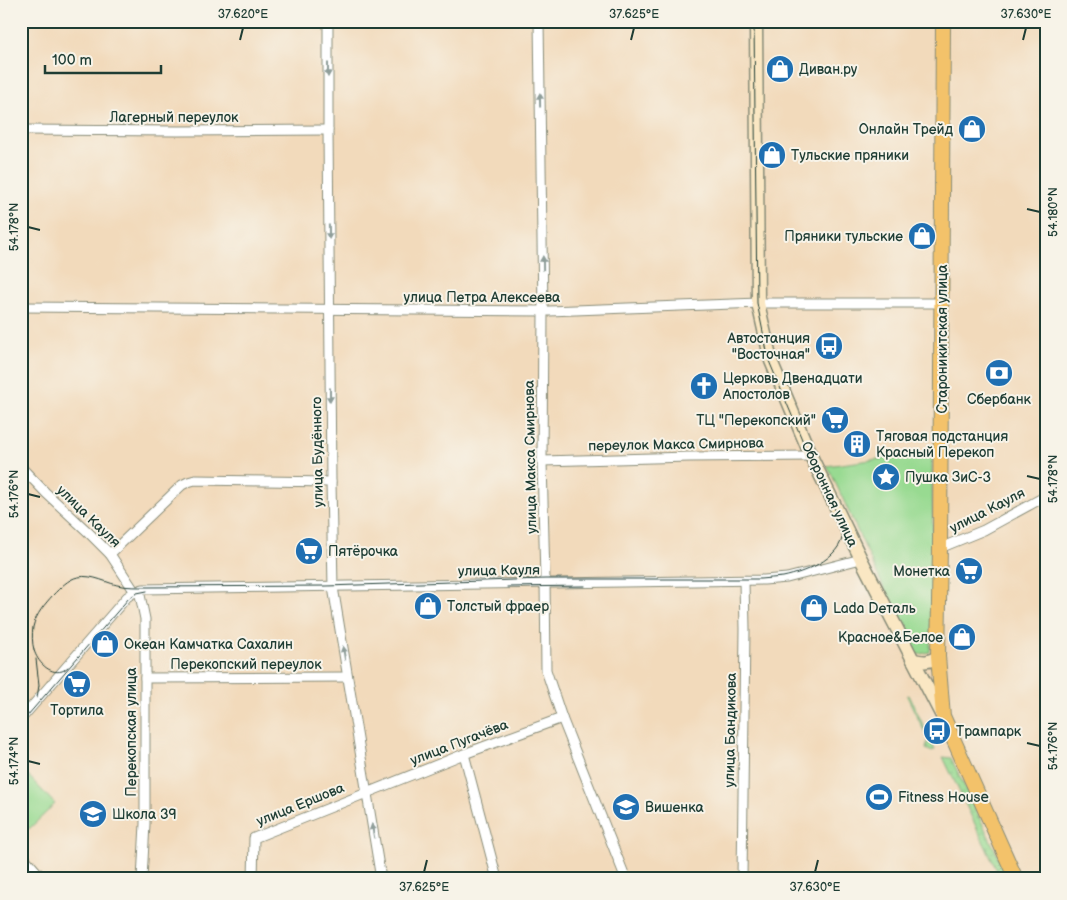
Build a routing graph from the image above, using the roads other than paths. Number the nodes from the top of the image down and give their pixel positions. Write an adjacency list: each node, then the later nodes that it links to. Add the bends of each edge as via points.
1 (328, 21): 6 (street, улица Будённого, one-way to 6)
2 (539, 21): 11 (street, улица Макса Смирнова, one-way to 2)
3 (756, 21): 7 (main road, Оборонная улица)
4 (944, 21): 8 (main road, Староникитская улица)
5 (21, 130): 6 (street, Лагерный переулок)
6 (328, 130): 10 (street, улица Будённого, one-way to 10)
7 (758, 303): 8 (street, улица Петра Алексеева); 11 (street, улица Петра Алексеева); 12 (main road, Оборонная улица, via 771,361)
8 (942, 303): 17 (main road, Староникитская улица)
9 (21, 307): 10 (street, улица Петра Алексеева)
10 (330, 310): 11 (street, улица Петра Алексеева); 15 (street, улица Будённого, one-way to 15)
11 (543, 311): 13 (street, улица Макса Смирнова)
12 (811, 456): 13 (street, переулок Макса Смирнова); 19 (main road, Оборонная улица)
13 (542, 461): 21 (street, улица Макса Смирнова)
14 (21, 468): 18 (street, улица Кауля)
15 (331, 482): 18 (street, via 188,482); 22 (street, улица Будённого)
16 (1046, 496): 17 (street, улица Кауля, via 984,530)
17 (940, 548): 24 (main road, Староникитская улица)
18 (110, 554): 23 (street, улица Кауля)
19 (861, 559): 20 (street, улица Кауля, via 788,578); 25 (main road, Оборонная улица)
20 (744, 581): 21 (street, улица Кауля); 40 (street, улица Бандикова)
21 (545, 583): 22 (street, улица Кауля); 30 (street, улица Макса Смирнова, via 546,670)
22 (334, 587): 23 (street, улица Кауля); 26 (street, улица Будённого, one-way to 22)
23 (135, 590): 27 (street, Перекопская улица, via 140,596 145,619); 29 (street)
24 (938, 656): 25 (main road, via 928,662); 28 (main road, Староникитская улица)
25 (913, 660): 28 (main road, Оборонная улица)
26 (347, 677): 27 (street, Перекопский переулок); 32 (street, улица Будённого)
27 (145, 678): 35 (street, Перекопская улица)
28 (942, 716): 41 (main road, Оборонная улица)
29 (21, 718)
30 (562, 718): 31 (street, улица Пугачёва); 39 (street, улица Макса Смирнова)
31 (464, 754): 32 (street, улица Пугачёва); 38 (street)
32 (366, 792): 36 (street, улица Ершова, via 254,838); 37 (street, улица Будённого, one-way to 32)
33 (21, 854): 34 (street)
34 (44, 879)
35 (142, 879)
36 (253, 879)
37 (381, 879)
38 (497, 879)
39 (626, 879)
40 (742, 879)
41 (1016, 879)

